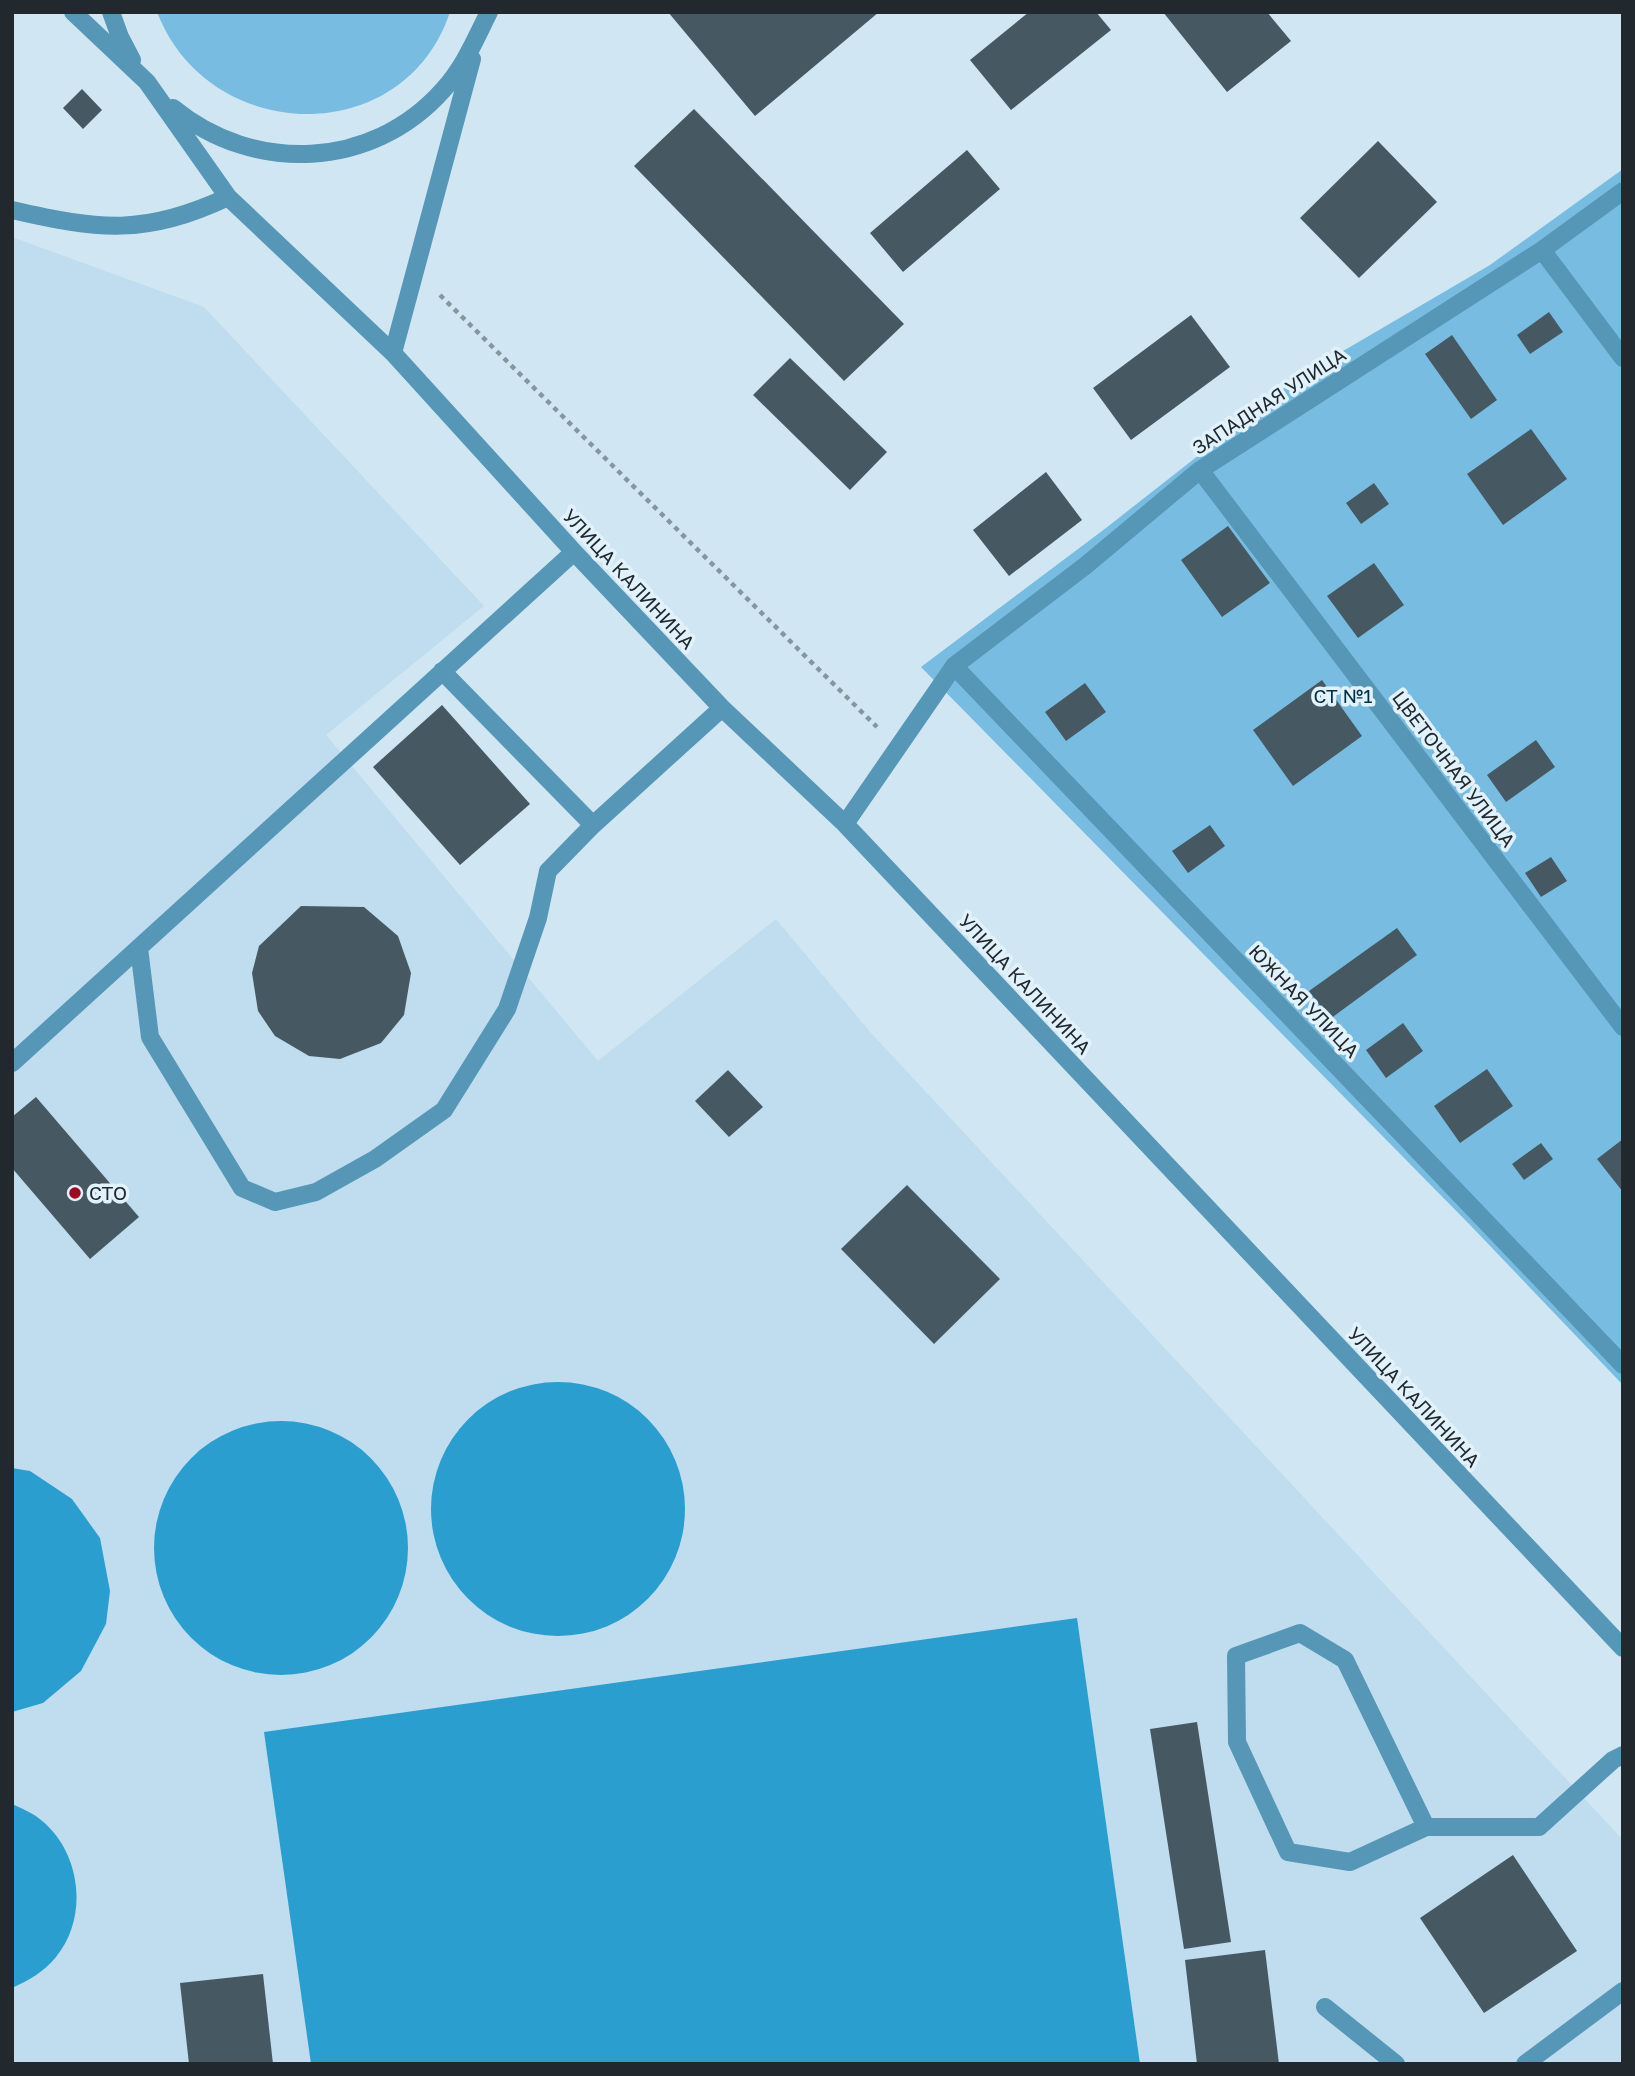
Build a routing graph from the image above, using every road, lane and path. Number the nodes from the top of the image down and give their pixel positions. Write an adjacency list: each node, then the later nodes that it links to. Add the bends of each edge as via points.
1 (73, 12): 5 (street, УЛИЦА КАЛИНИНА)
2 (111, 12): 5 (street, via 127,53)
3 (487, 12): 4 (street)
4 (479, 33): 5 (street, via 458,71 422,110 386,134 336,151 283,154 232,143 185,118); 11 (street)
5 (147, 82): 7 (street, УЛИЦА КАЛИНИНА)
6 (1623, 191): 9 (street, ЗАПАДНАЯ УЛИЦА)
7 (228, 197): 8 (street, via 158,223 114,227 68,223); 11 (street, УЛИЦА КАЛИНИНА)
8 (12, 210)
9 (1542, 250): 12 (street); 13 (street, ЗАПАДНАЯ УЛИЦА)
10 (440, 295): 18 (path)
11 (393, 353): 14 (street, УЛИЦА КАЛИНИНА)
12 (1623, 358)
13 (1200, 470): 15 (street, ЗАПАДНАЯ УЛИЦА); 22 (street, ЦВЕТОЧНАЯ УЛИЦА)
14 (574, 552): 16 (street); 17 (street, УЛИЦА КАЛИНИНА)
15 (954, 666): 18 (street, ЗАПАДНАЯ УЛИЦА); 24 (street, ЮЖНАЯ УЛИЦА)
16 (442, 671): 20 (street); 21 (street)
17 (722, 708): 19 (street, УЛИЦА КАЛИНИНА); 20 (street)
18 (899, 748): 19 (street, ЗАПАДНАЯ УЛИЦА)
19 (845, 824): 25 (street, УЛИЦА КАЛИНИНА)
20 (593, 825): 21 (street, via 548,871 538,918 507,1009 444,1110 375,1159 316,1192 275,1202 242,1188 150,1037)
21 (139, 948): 23 (street)
22 (1623, 1027)
23 (12, 1063)
24 (1623, 1365)
25 (1623, 1648)
26 (1623, 1755): 27 (street, via 1539,1826)
27 (1426, 1826): 27 (street, via 1345,1660 1300,1633 1236,1656 1237,1742 1288,1852 1350,1862)
28 (1623, 1991): 31 (street)
29 (1325, 2007): 30 (street)
30 (1396, 2064)
31 (1525, 2064)

